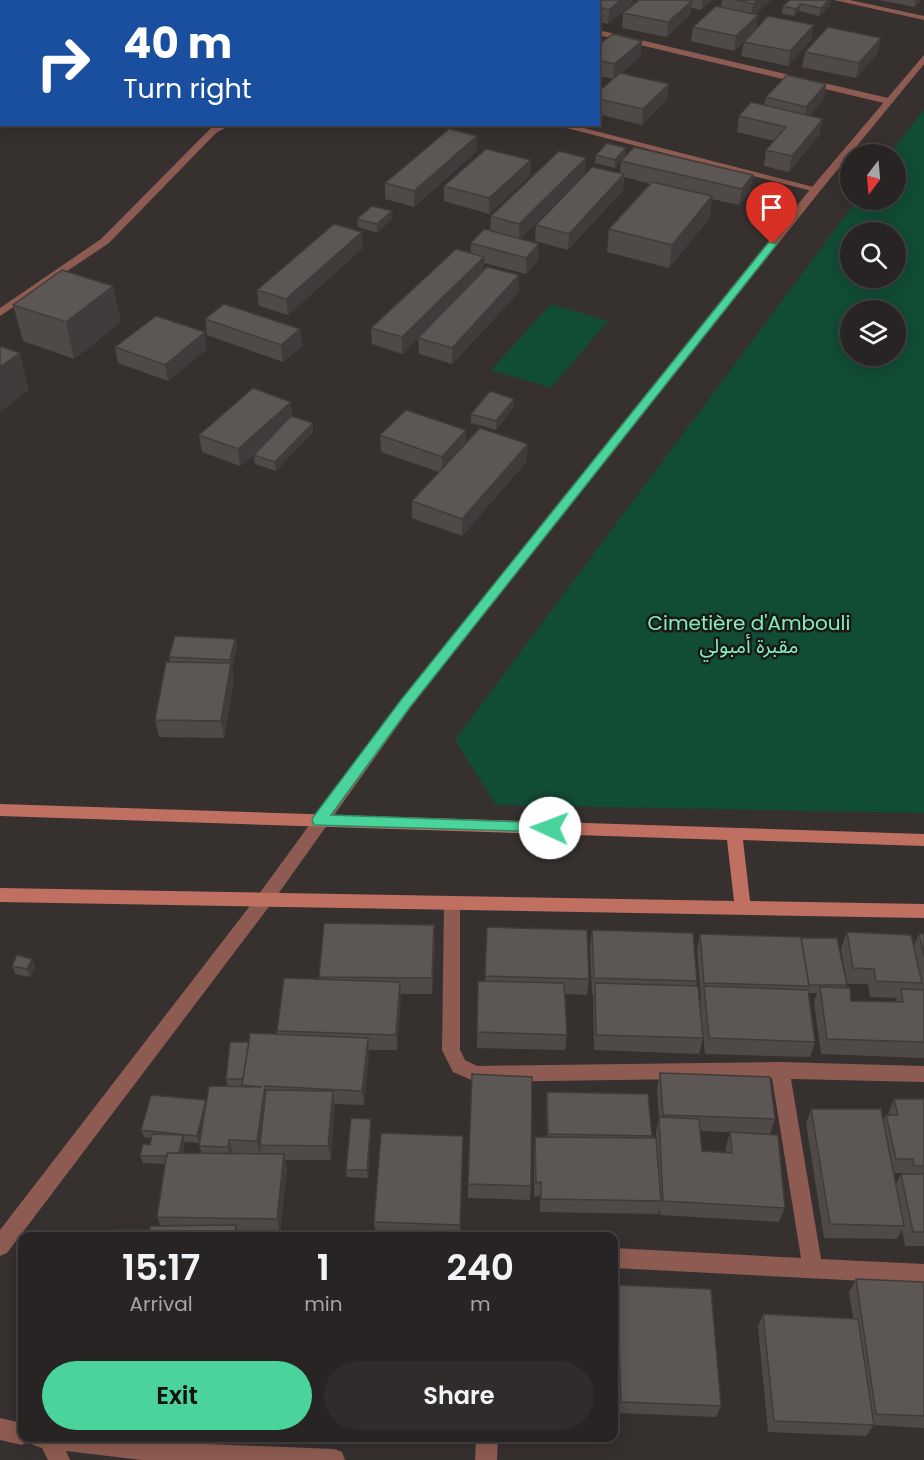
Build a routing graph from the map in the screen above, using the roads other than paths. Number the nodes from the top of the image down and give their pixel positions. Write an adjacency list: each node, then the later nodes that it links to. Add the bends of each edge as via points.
1 (838, 0): 2 (street)
2 (924, 18)
3 (600, 32): 5 (street)
4 (924, 58): 5 (street)
5 (888, 100): 8 (street)
6 (223, 126): 9 (street, via 213,130 105,241)
7 (563, 126): 8 (street)
8 (816, 189): 11 (street, via 406,703)
9 (0, 313)
10 (0, 810): 11 (main road)
11 (319, 820): 12 (main road); 15 (street)
12 (734, 835): 13 (main road); 17 (main road)
13 (924, 840)
14 (0, 896): 15 (main road)
15 (265, 899): 16 (main road); 21 (street)
16 (452, 904): 17 (main road); 19 (street, via 451,1050 459,1066 476,1074)
17 (743, 908): 18 (main road)
18 (924, 911)
19 (780, 1070): 20 (street); 23 (street)
20 (924, 1074)
21 (0, 1246)
22 (618, 1258): 23 (street)
23 (813, 1270): 24 (street)
24 (924, 1274)
25 (0, 1429): 26 (street)
26 (18, 1433)
27 (48, 1442): 30 (street)
28 (80, 1442): 31 (street, via 183,1454)
29 (487, 1442): 32 (street)
30 (59, 1460)
31 (334, 1460)
32 (486, 1460)

